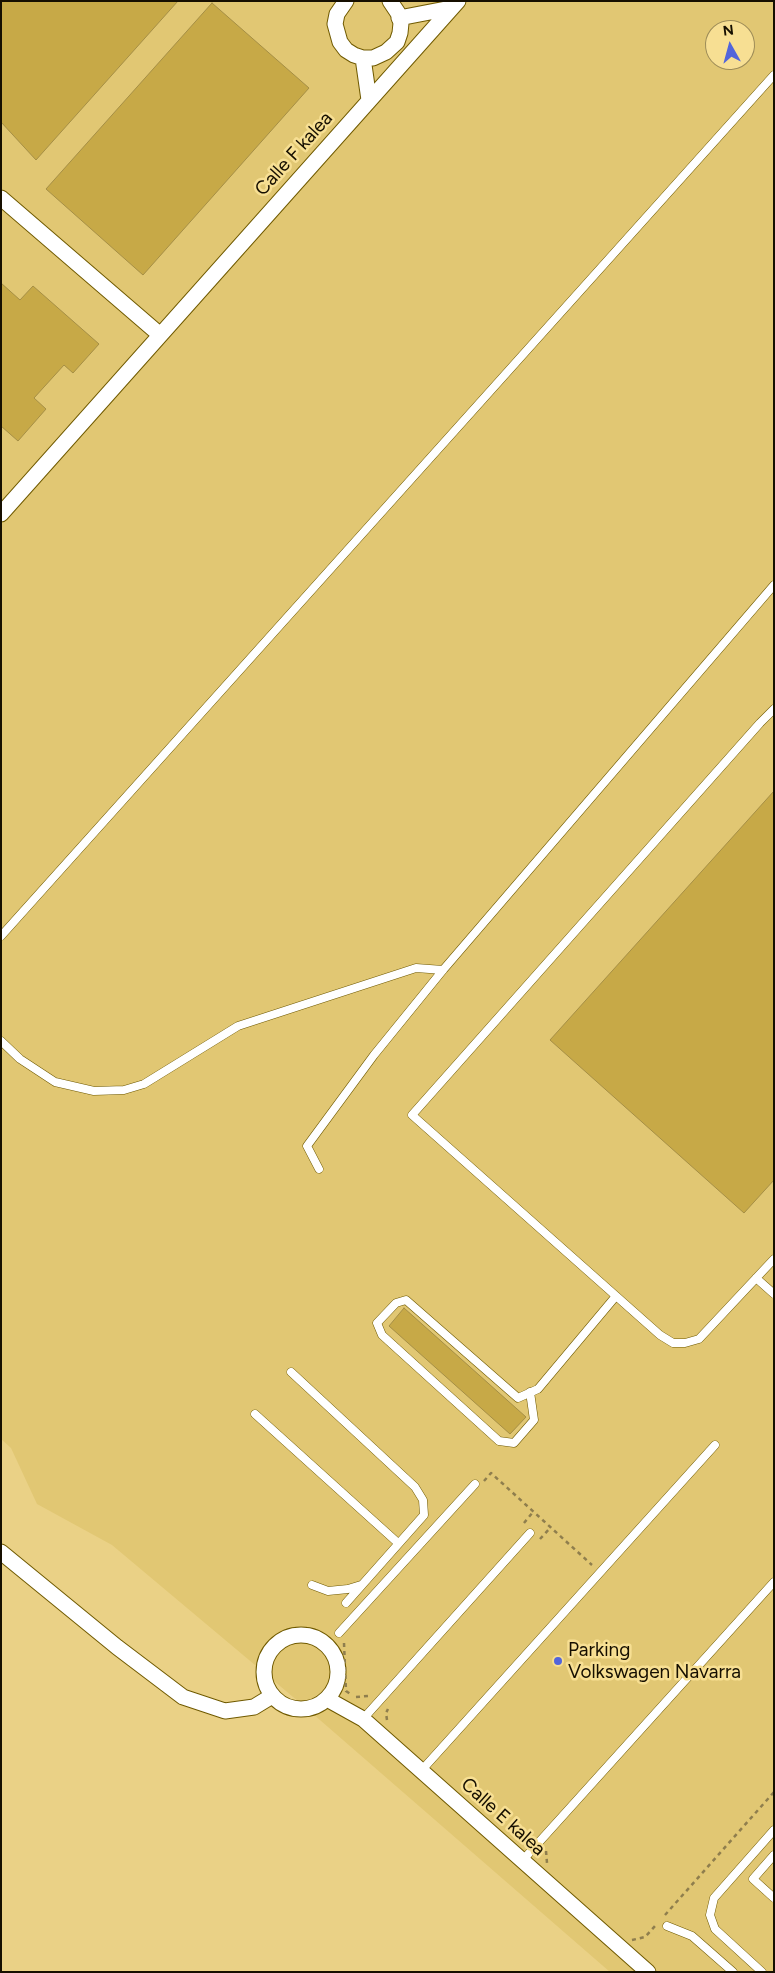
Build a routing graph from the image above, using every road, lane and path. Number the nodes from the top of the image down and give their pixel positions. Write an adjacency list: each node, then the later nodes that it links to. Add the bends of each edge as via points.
1 (390, 1): 4 (street)
2 (342, 3): 5 (street, via 335,24 340,42 346,50)
3 (454, 5): 4 (street); 7 (street, Calle F kalea)
4 (400, 18): 5 (street, via 396,42 386,52 373,58)
5 (363, 58): 7 (street)
6 (774, 75): 13 (lane)
7 (369, 100): 9 (street, Calle F kalea)
8 (1, 198): 9 (street)
9 (159, 334): 10 (street, Calle F kalea)
10 (1, 514)
11 (774, 586): 14 (lane)
12 (774, 709): 20 (lane, via 412,1115)
13 (1, 936)
14 (443, 970): 15 (lane, via 416,968 238,1026 144,1084 124,1090 94,1091 55,1082 20,1059); 16 (lane, via 374,1054 307,1146)
15 (1, 1041)
16 (319, 1169)
17 (774, 1259): 18 (lane)
18 (756, 1278): 19 (lane); 20 (lane, via 699,1339 685,1343 673,1343 660,1335)
19 (774, 1294)
20 (616, 1296): 22 (lane, via 538,1389)
21 (291, 1372): 31 (lane, via 415,1487 423,1500 424,1515)
22 (530, 1392): 22 (lane, via 518,1398 406,1300 396,1303 377,1323 382,1335 499,1441 514,1443 534,1420)
23 (255, 1414): 31 (lane)
24 (715, 1446): 35 (lane)
25 (477, 1485): 26 (path, via 491,1473); 40 (lane)
26 (534, 1512): 27 (path); 28 (path)
27 (522, 1525)
28 (551, 1527): 30 (path); 33 (path)
29 (530, 1533): 45 (lane)
30 (539, 1540)
31 (398, 1544): 38 (lane)
32 (1, 1552): 42 (street, via 117,1647 183,1696 225,1711 254,1707)
33 (593, 1566): 34 (path); 35 (path)
34 (587, 1572)
35 (600, 1573): 47 (lane)
36 (774, 1582): 52 (lane)
37 (312, 1585): 38 (lane, via 328,1591)
38 (362, 1585): 39 (lane)
39 (346, 1603)
40 (342, 1635): 41 (path, via 346,1690 358,1698)
41 (373, 1692)
42 (272, 1696): 43 (street, via 281,1704 298,1709 317,1706); 43 (street, via 263,1674 267,1657 277,1643 299,1635 323,1642 337,1663 335,1688)
43 (327, 1699): 45 (street, Calle E kalea)
44 (389, 1708): 46 (path, via 386,1713)
45 (362, 1719): 47 (street, Calle E kalea)
46 (388, 1722)
47 (421, 1771): 52 (street, Calle E kalea)
48 (774, 1792): 56 (path, via 647,1935)
49 (774, 1830): 59 (lane, via 714,1898 710,1915 714,1929)
50 (548, 1848): 53 (path, via 546,1858)
51 (774, 1855): 54 (lane, via 753,1879)
52 (522, 1861): 57 (street, Calle E kalea)
53 (549, 1867)
54 (774, 1898)
55 (668, 1926): 58 (lane, via 692,1936)
56 (630, 1939)
57 (648, 1972)
58 (733, 1972)
59 (762, 1972)

